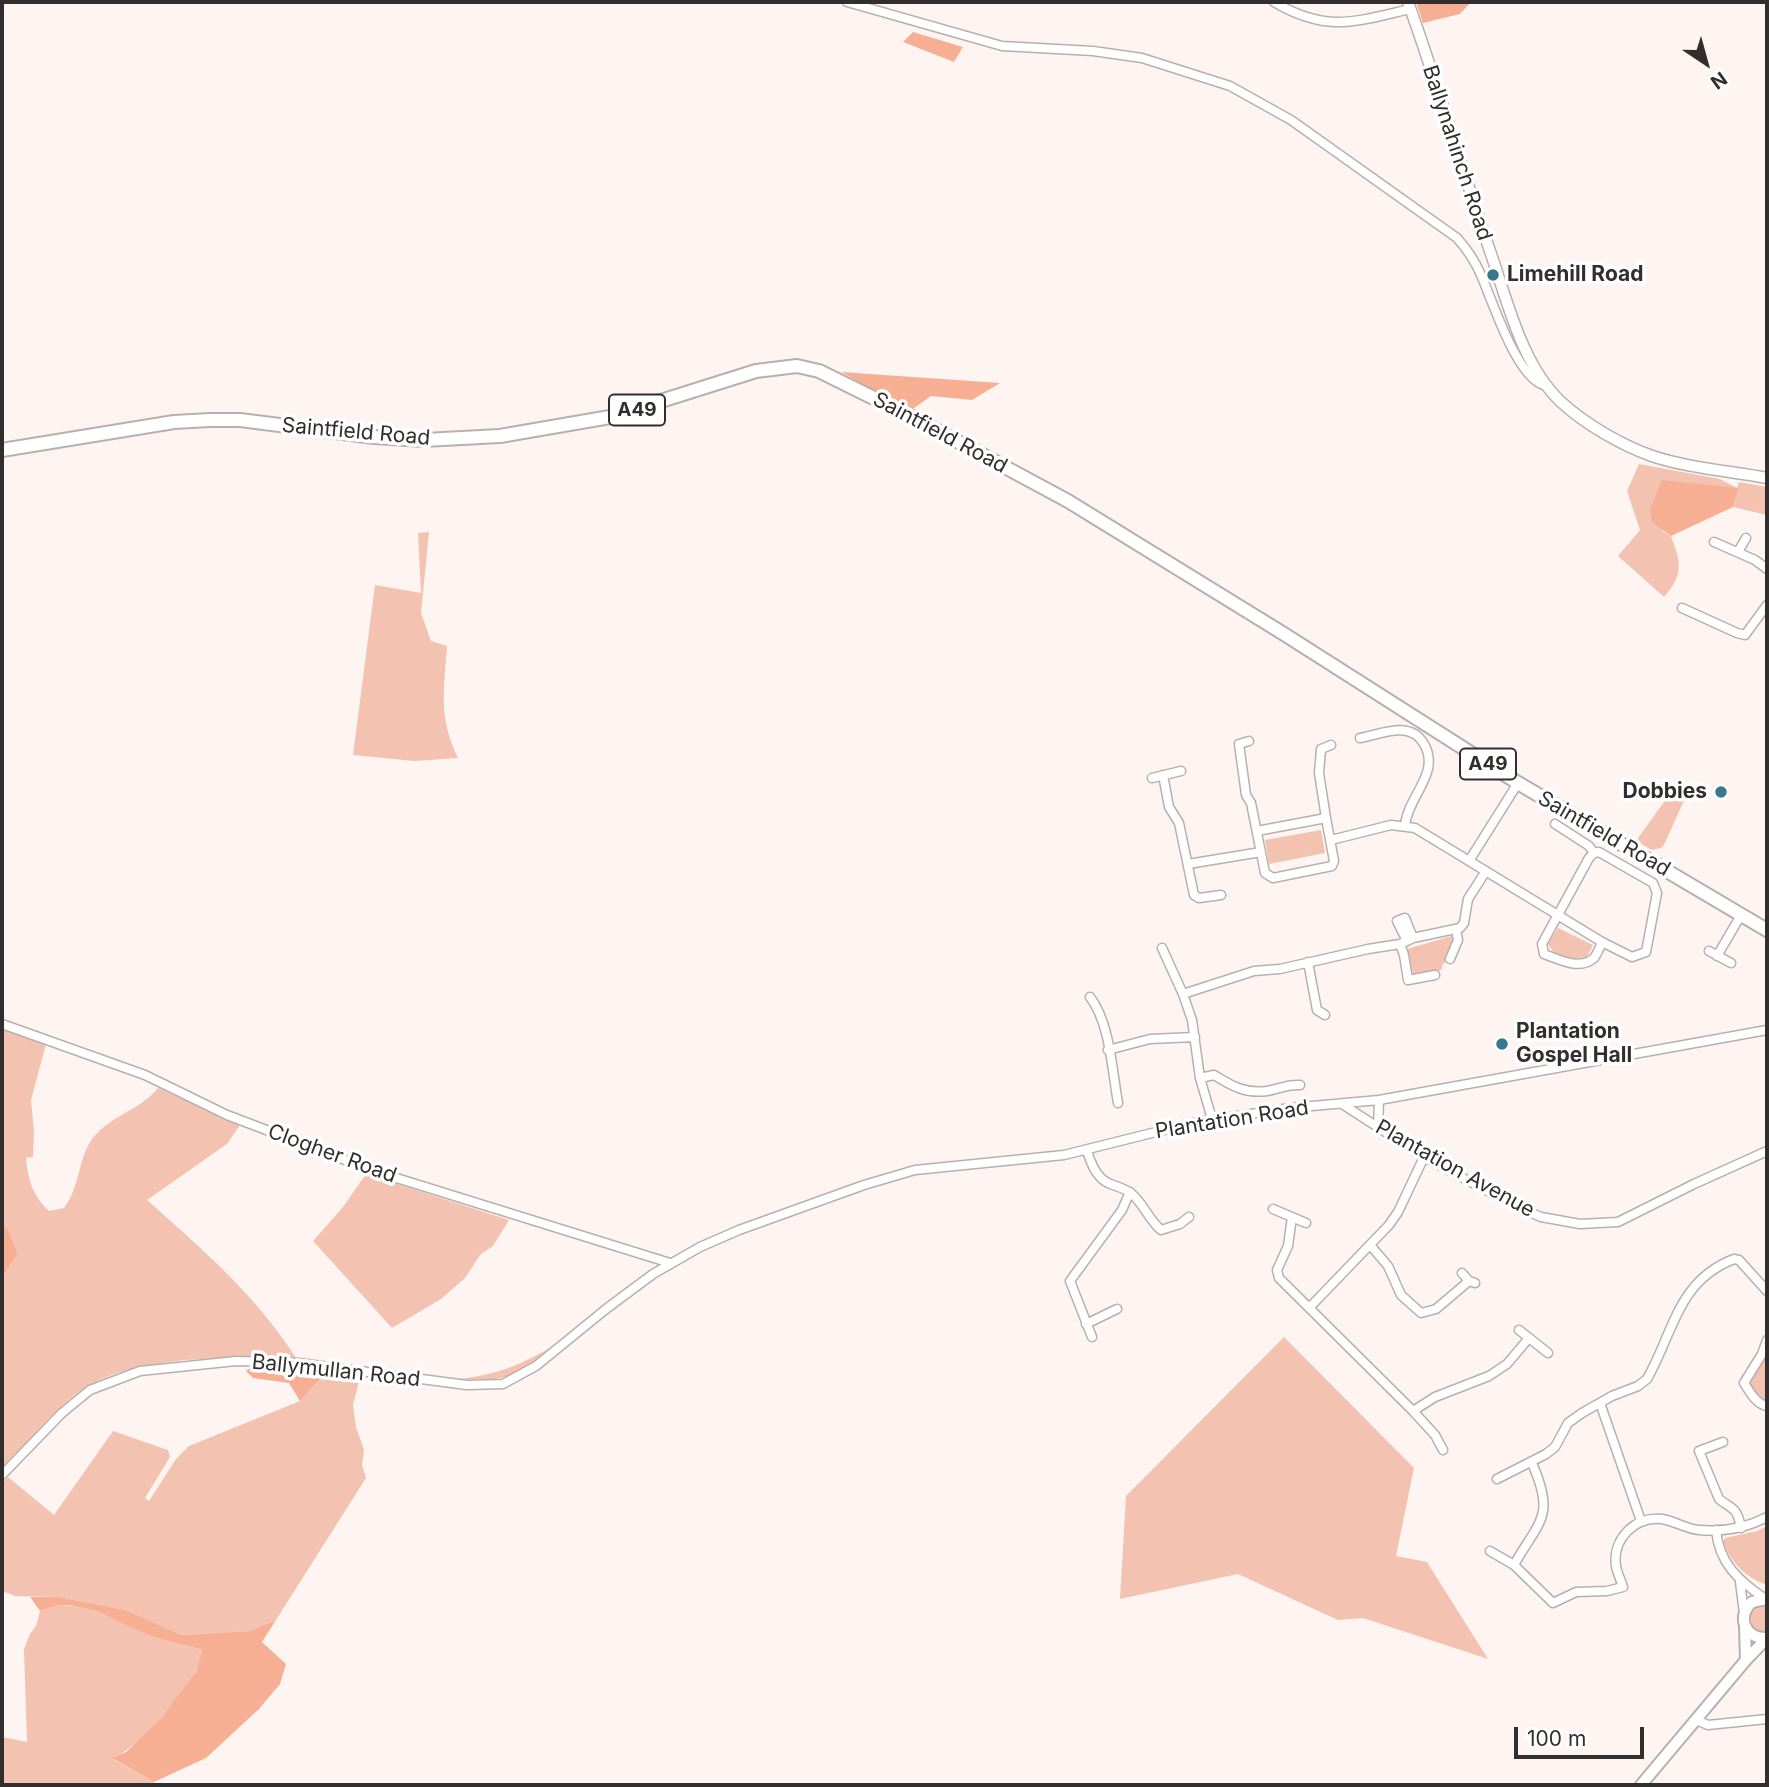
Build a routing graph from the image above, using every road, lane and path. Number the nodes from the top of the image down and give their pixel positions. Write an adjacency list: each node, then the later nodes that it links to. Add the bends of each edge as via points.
1 (847, 2): 4 (street, via 1002,46 1142,58 1247,94 1457,237 1475,261 1519,360 1538,383)
2 (1273, 2): 3 (street, via 1333,23)
3 (1409, 6): 4 (street, Ballynahinch Road, via 1505,296 1527,351)
4 (1548, 386): 6 (street, Ballynahinch Road, via 1578,415 1644,452)
5 (2, 450): 21 (main road, Saintfield Road / A49, via 210,419 374,438 500,436 610,417 756,371 797,366 819,371 1068,501)
6 (1767, 478)
7 (1746, 538): 9 (street)
8 (1714, 541): 9 (street)
9 (1738, 552): 10 (street)
10 (1767, 569)
11 (1767, 605): 12 (street, via 1745,635)
12 (1682, 608)
13 (1360, 738): 16 (street, via 1404,729 1423,742)
14 (1249, 740): 25 (street, via 1235,743)
15 (1331, 745): 22 (street, via 1318,747)
16 (1430, 758): 17 (street); 24 (street)
17 (1442, 758)
18 (1181, 771): 19 (street)
19 (1163, 775): 20 (street); 30 (street)
20 (1152, 778)
21 (1518, 783): 29 (street); 33 (main road, Saintfield Road / A49)
22 (1326, 818): 25 (street); 26 (street)
23 (1555, 824): 28 (street)
24 (1405, 825): 26 (street); 29 (street)
25 (1257, 831): 27 (street)
26 (1331, 840): 27 (street, via 1332,866 1273,878 1265,873)
27 (1261, 852): 30 (street)
28 (1594, 853): 34 (street); 38 (street, via 1653,883 1657,893 1646,952 1632,957)
29 (1469, 861): 31 (street)
30 (1188, 864): 32 (street, via 1194,895)
31 (1486, 871): 34 (street); 35 (street, via 1468,898 1464,923)
32 (1222, 895)
33 (1741, 915): 36 (main road, Saintfield Road / A49); 41 (street)
34 (1557, 916): 38 (street); 38 (street, via 1542,944 1544,954 1566,963 1585,962 1594,958)
35 (1456, 929): 37 (street); 42 (street, via 1458,940)
36 (1767, 930)
37 (1407, 941): 43 (street); 45 (street, via 1408,979)
38 (1602, 942)
39 (1162, 948): 46 (street, via 1172,959)
40 (1709, 951): 41 (street)
41 (1717, 956): 44 (street)
42 (1450, 959)
43 (1308, 962): 46 (street, via 1244,973); 48 (street)
44 (1731, 963)
45 (1434, 975)
46 (1183, 994): 51 (street)
47 (1090, 997): 52 (street, via 1099,1008)
48 (1318, 1013)
49 (2, 1024): 69 (street, Clogher Road, via 145,1075 227,1115 374,1171)
50 (1767, 1030): 55 (street, Plantation Road)
51 (1195, 1037): 52 (street, via 1150,1039); 53 (street)
52 (1108, 1050): 56 (street)
53 (1200, 1078): 54 (street, via 1214,1075 1241,1091); 58 (street)
54 (1300, 1085)
55 (1379, 1100): 57 (street, Plantation Road); 59 (street)
56 (1118, 1103)
57 (1342, 1104): 58 (street, Plantation Road); 59 (street, Plantation Avenue)
58 (1212, 1119): 60 (street, Plantation Road)
59 (1378, 1128): 62 (street, Plantation Avenue)
60 (1087, 1151): 63 (street, via 1100,1176); 69 (street, Plantation Road, via 902,1174 739,1230)
61 (1767, 1152): 62 (street, Plantation Avenue, via 1618,1222 1593,1224 1529,1213)
62 (1424, 1157): 68 (street, via 1398,1212)
63 (1130, 1192): 65 (street, via 1161,1230); 74 (street, via 1070,1281)
64 (1273, 1209): 66 (street)
65 (1189, 1217)
66 (1292, 1217): 67 (street); 72 (street, via 1288,1246 1277,1270 1279,1278)
67 (1306, 1223)
68 (1371, 1246): 70 (street, via 1388,1266 1401,1295 1421,1313 1436,1309 1472,1282); 72 (street)
69 (670, 1263): 86 (street, Ballymullan Road, via 536,1366 503,1384 467,1385 274,1362 236,1361 141,1371 90,1390)
70 (1462, 1273)
71 (1767, 1291): 80 (street, via 1734,1259 1700,1279 1682,1304 1647,1379)
72 (1310, 1307): 82 (street)
73 (1117, 1309): 74 (street)
74 (1086, 1324): 76 (street)
75 (1519, 1330): 77 (street)
76 (1091, 1336)
77 (1529, 1338): 79 (street); 82 (street, via 1507,1364 1489,1376 1435,1397)
78 (1767, 1340): 81 (street, via 1744,1383)
79 (1548, 1353)
80 (1600, 1403): 85 (street, via 1568,1423 1555,1447); 89 (street)
81 (1767, 1406)
82 (1413, 1411): 84 (street)
83 (1723, 1442): 90 (street, via 1699,1451 1718,1499 1737,1512)
84 (1443, 1450)
85 (1532, 1463): 87 (street); 93 (street, via 1541,1484 1541,1523)
86 (2, 1475)
87 (1497, 1479)
88 (1767, 1517): 90 (street)
89 (1641, 1521): 91 (street, via 1664,1519 1695,1530); 93 (street, via 1628,1529 1617,1548 1616,1566 1623,1587 1576,1592 1553,1603)
90 (1741, 1528): 91 (street)
91 (1716, 1531): 94 (street, via 1717,1546)
92 (1490, 1551): 93 (street)
93 (1514, 1565)
94 (1740, 1582): 95 (street); 96 (street)
95 (1766, 1599): 96 (main road, via 1752,1602)
96 (1744, 1613): 97 (main road)
97 (1745, 1626): 98 (main road, via 1754,1636); 99 (main road)
98 (1767, 1638): 99 (main road)
99 (1746, 1660): 101 (main road)
100 (1767, 1719): 101 (street, via 1708,1725)
101 (1696, 1720): 102 (main road)
102 (1641, 1785)

